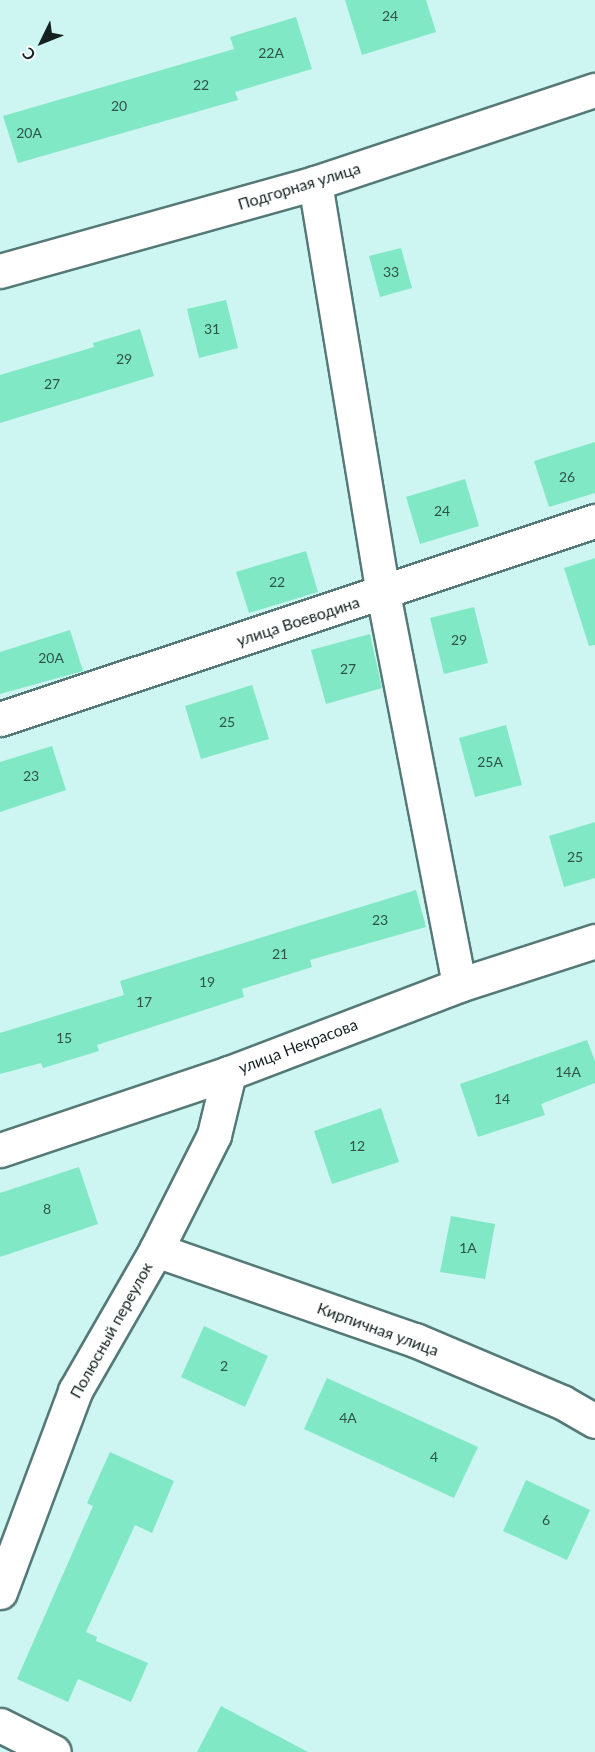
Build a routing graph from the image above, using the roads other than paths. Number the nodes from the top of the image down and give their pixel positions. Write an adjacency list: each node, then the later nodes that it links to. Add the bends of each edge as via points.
1 (595, 90): 2 (street, Подгорная улица)
2 (315, 183): 3 (street, Подгорная улица); 5 (street)
3 (0, 271)
4 (595, 521): 5 (street, улица Воеводина)
5 (383, 593): 6 (street, улица Воеводина); 8 (street)
6 (0, 719)
7 (595, 941): 8 (street, улица Некрасова)
8 (459, 985): 9 (street, улица Некрасова)
9 (229, 1072): 10 (street, улица Некрасова); 11 (street, Полюсный переулок, via 214,1135)
10 (0, 1150)
11 (156, 1250): 12 (street, Кирпичная улица, via 415,1340 562,1402); 13 (street, Полюсный переулок, via 75,1391)
12 (595, 1421)
13 (0, 1592)
14 (0, 1725): 15 (street)
15 (54, 1752)

